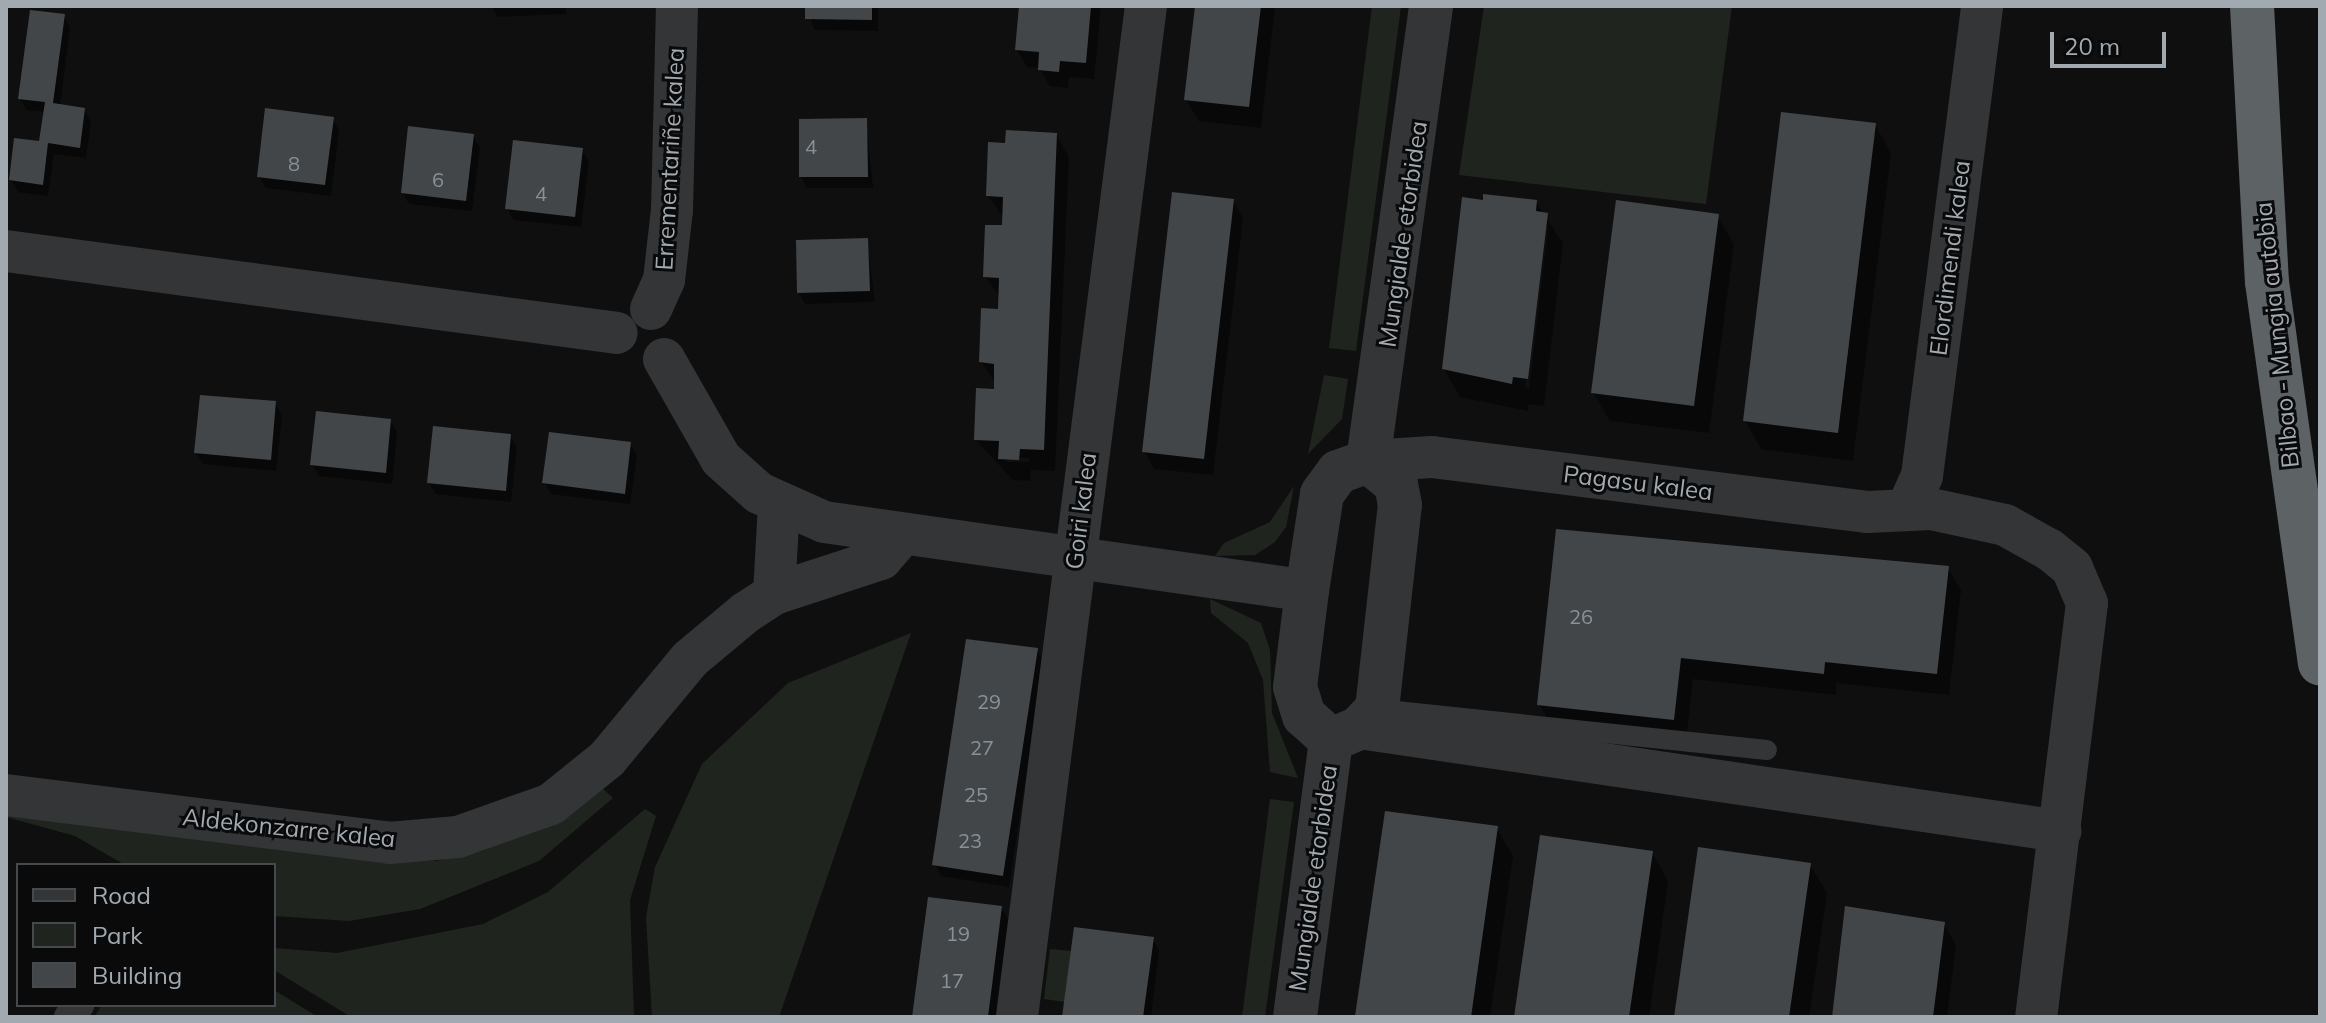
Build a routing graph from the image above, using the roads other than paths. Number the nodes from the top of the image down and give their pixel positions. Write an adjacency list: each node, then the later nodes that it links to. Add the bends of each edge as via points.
1 (677, 6): 7 (street, Errementariñe kalea, via 672,210 664,280)
2 (1146, 6): 14 (street, Goiri kalea)
3 (1431, 6): 10 (street, Mungialde etorbidea)
4 (1982, 6): 12 (street, Elordimendi kalea, via 1922,476)
5 (2252, 6): 17 (highway, Bilbao - Mungia autobia, via 2267,282)
6 (6, 251): 8 (street)
7 (651, 309): 8 (street, via 626,317); 9 (street, via 672,326 674,344)
8 (617, 333): 9 (street, via 621,352 636,364)
9 (664, 359): 11 (street, via 721,459)
10 (1368, 461): 12 (street, Pagasu kalea, via 1432,457 1867,512); 15 (street, Mungialde etorbidea, via 1338,472 1322,494); 18 (street, Mungialde etorbidea, via 1396,484 1400,505)
11 (779, 504): 13 (street); 16 (street)
12 (1908, 507): 21 (street, Pagasu kalea, via 2005,525 2072,568 2087,603)
13 (899, 538): 14 (street); 16 (street, Aldekonzarre kalea, via 881,559)
14 (1074, 561): 15 (street); 22 (street, Goiri kalea)
15 (1307, 591): 18 (street, Mungialde etorbidea, via 1295,687 1304,716)
16 (774, 594): 20 (street, Aldekonzarre kalea, via 690,659 607,759 551,804 458,837 389,843)
17 (2320, 663)
18 (1356, 726): 19 (lane); 21 (street); 23 (street, Mungialde etorbidea)
19 (1767, 750)
20 (6, 795)
21 (2060, 831): 24 (street, Pagasu kalea)
22 (1017, 1017)
23 (1295, 1017)
24 (2036, 1017)

